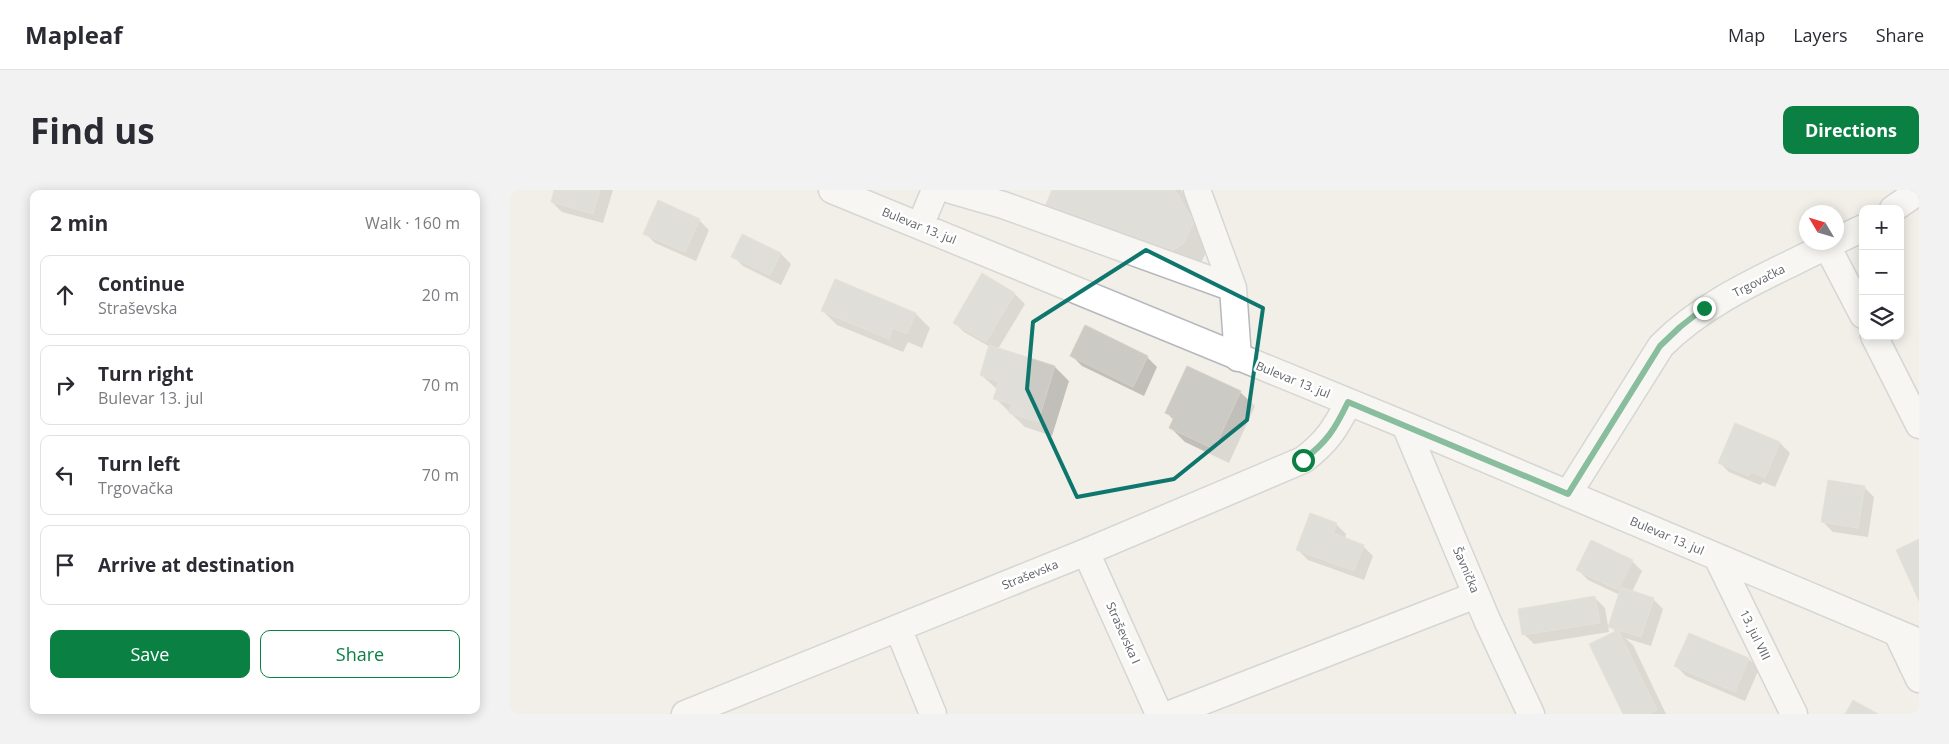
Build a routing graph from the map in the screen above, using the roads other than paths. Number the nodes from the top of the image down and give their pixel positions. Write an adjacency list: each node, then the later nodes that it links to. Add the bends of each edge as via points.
1 (832, 190): 8 (street, Bulevar 13. jul)
2 (935, 190): 8 (street)
3 (951, 190): 6 (street)
4 (1197, 190): 13 (street)
5 (1919, 191): 7 (street)
6 (1001, 197): 13 (street)
7 (1899, 205)
8 (920, 226): 16 (street, Bulevar 13. jul)
9 (1859, 230): 10 (street, Trgovačka)
10 (1844, 238)
11 (1819, 250): 20 (street, Trgovačka, via 1704,308 1660,346)
12 (1836, 250): 14 (street)
13 (1233, 288): 16 (street)
14 (1859, 305)
15 (1876, 340): 19 (street)
16 (1238, 358): 17 (street, Bulevar 13. jul)
17 (1348, 402): 18 (street, Bulevar 13. jul); 21 (street, Straševska, via 1334,433 1303,460)
18 (1405, 425): 20 (street, Bulevar 13. jul); 23 (street, Šavnička)
19 (1919, 425)
20 (1568, 494): 22 (street, Bulevar 13. jul)
21 (1086, 552): 24 (street, Straševska); 29 (street, Straševska I)
22 (1717, 556): 25 (street, Bulevar 13. jul); 32 (street, 13. jul VIII)
23 (1476, 594): 30 (street); 31 (street, Šavnička)
24 (898, 628): 27 (street, Straševska); 28 (street)
25 (1908, 638): 26 (street)
26 (1919, 679)
27 (686, 714)
28 (933, 714)
29 (1160, 714)
30 (1170, 714)
31 (1531, 714)
32 (1794, 714)

